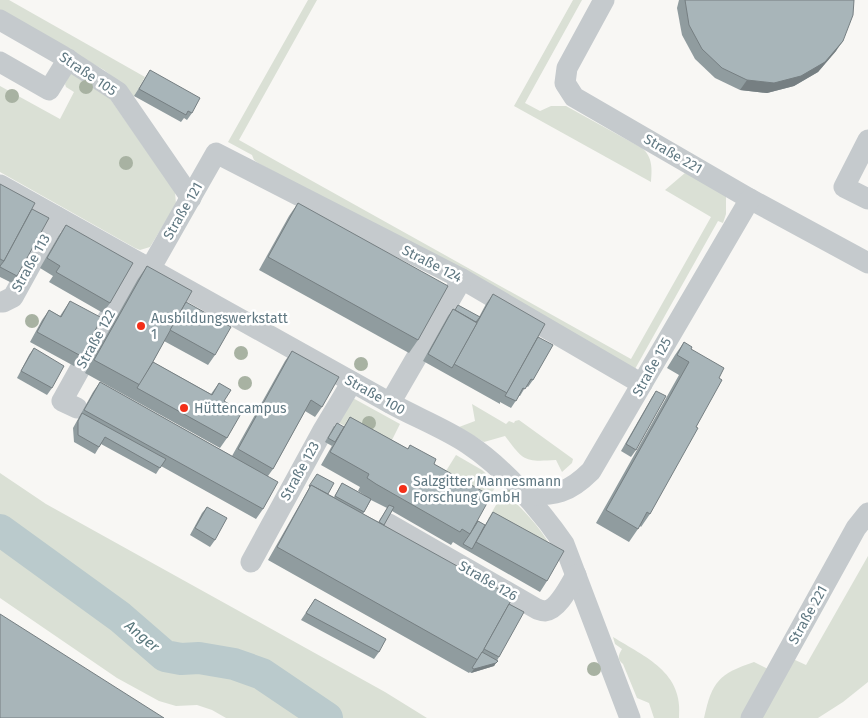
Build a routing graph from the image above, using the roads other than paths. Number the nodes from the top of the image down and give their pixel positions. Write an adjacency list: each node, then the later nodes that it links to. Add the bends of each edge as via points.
1 (604, 0): 9 (street, Straße 221, via 567,68 564,83 574,98)
2 (0, 20): 3 (street, Straße 105)
3 (68, 59): 4 (street, via 49,90); 8 (street, Straße 105, via 118,92)
4 (0, 62)
5 (868, 140): 10 (street, via 844,187)
6 (216, 153): 8 (street, Straße 121); 14 (street, Straße 124)
7 (0, 185): 11 (street, Straße 100)
8 (191, 198): 13 (street, Straße 121)
9 (750, 199): 12 (street, Straße 221); 17 (street, Straße 125)
10 (868, 199)
11 (57, 217): 13 (street, Straße 100); 15 (street, Straße 113, via 13,297)
12 (868, 263)
13 (145, 266): 16 (street, Straße 100); 19 (street, Straße 122, via 62,401)
14 (462, 280): 17 (street, Straße 124); 18 (street)
15 (0, 302)
16 (352, 382): 18 (street, Straße 100); 23 (street, Straße 123)
17 (642, 384): 20 (street, Straße 125, via 591,471 580,482 555,494)
18 (390, 403): 20 (street, Straße 100, via 467,444 492,462)
19 (77, 408)
20 (525, 495): 24 (street, Straße 100, via 564,544)
21 (868, 513): 26 (street, Straße 221, via 856,528)
22 (389, 524): 24 (street, Straße 126, via 537,609 546,611 553,608)
23 (251, 562)
24 (576, 575): 25 (street, Straße 100)
25 (630, 718)
26 (751, 718)

